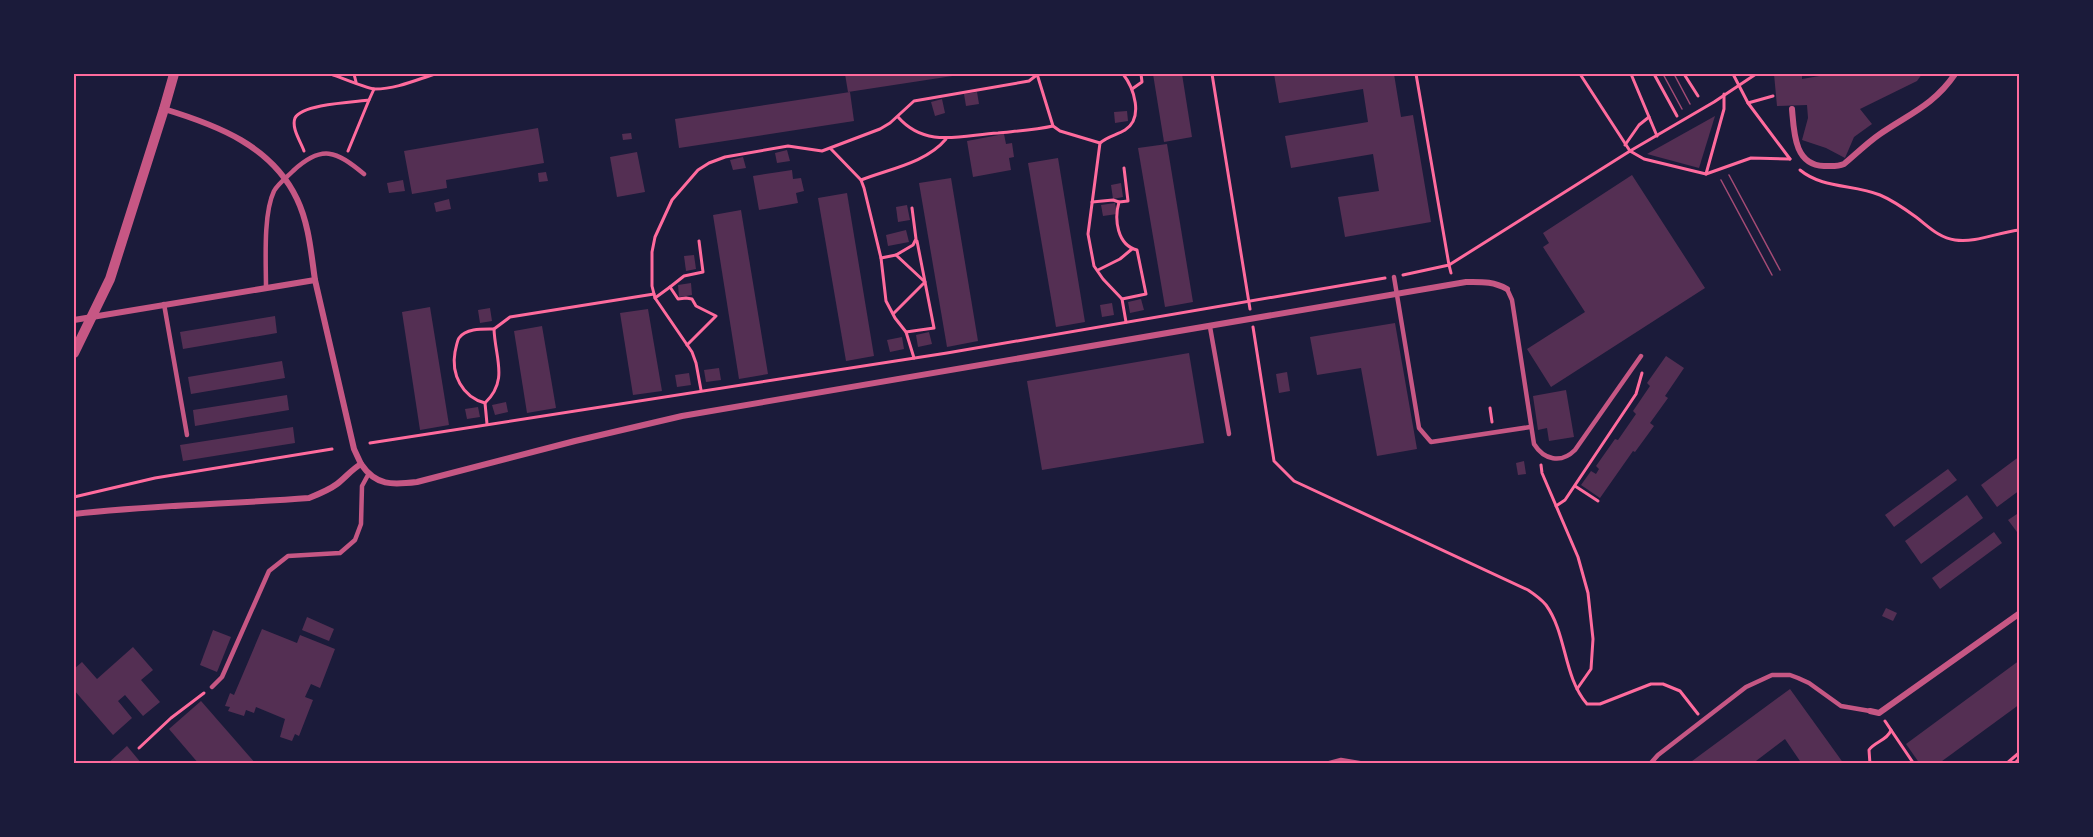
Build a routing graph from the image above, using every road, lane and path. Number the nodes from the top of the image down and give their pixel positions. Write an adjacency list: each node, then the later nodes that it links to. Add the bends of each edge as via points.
1 (174, 74): 27 (street)
2 (331, 74): 17 (path)
3 (354, 74): 17 (path)
4 (435, 74): 19 (path, via 399,86)
5 (1038, 74): 29 (path, via 1029,81 915,101); 31 (path)
6 (1123, 74): 20 (path)
7 (1141, 74): 20 (path, via 1142,82)
8 (1212, 74): 67 (path)
9 (1416, 74): 55 (path)
10 (1580, 74): 35 (path)
11 (1631, 74): 30 (path)
12 (1654, 74): 28 (path)
13 (1684, 74): 22 (path)
14 (1732, 74): 18 (path)
15 (1756, 74): 18 (path)
16 (1955, 74): 26 (street, via 1929,104 1838,166 1810,163 1801,154 1795,144)
17 (356, 82): 19 (path)
18 (1738, 84): 21 (path); 25 (path)
19 (374, 89): 24 (path)
20 (1132, 89): 34 (path, via 1135,120 1127,129)
21 (1724, 94): 32 (path); 43 (path, via 1724,110)
22 (1698, 96)
23 (1773, 96): 25 (path)
24 (369, 100): 36 (path); 39 (path, via 300,113 295,128)
25 (1748, 103): 43 (path, via 1790,159 1751,158)
26 (1792, 109)
27 (164, 110): 44 (street, via 247,142); 77 (street, via 111,279)
28 (1677, 116)
29 (897, 117): 33 (path, via 906,127); 37 (path)
30 (1649, 117): 32 (path); 35 (path)
31 (1053, 126): 33 (path); 34 (path)
32 (1657, 136): 38 (path)
33 (946, 139): 45 (path, via 907,164)
34 (1100, 143): 46 (path)
35 (1625, 145): 38 (path)
36 (350, 146)
37 (831, 149): 45 (path); 65 (path, via 822,152 788,146 725,157 698,170 672,200 655,237)
38 (1630, 151): 43 (path, via 1644,159); 55 (path)
39 (306, 159): 42 (lane, via 325,152 345,159); 44 (lane)
40 (1797, 167): 49 (path, via 1819,182 1881,196 1916,216 1937,234 1954,240)
41 (1124, 168): 47 (path, via 1128,201)
42 (364, 174)
43 (1706, 174)
44 (285, 179): 58 (street, via 298,200 308,232); 62 (lane, via 275,190 270,208)
45 (861, 180): 54 (path)
46 (1092, 202): 47 (path); 56 (path, via 1088,234)
47 (1119, 202): 52 (path, via 1117,230)
48 (912, 208): 50 (path)
49 (2019, 230)
50 (916, 239): 53 (path); 59 (path)
51 (699, 241): 61 (path, via 704,272 684,276)
52 (1132, 249): 56 (path); 66 (path, via 1137,250 1146,294)
53 (896, 255): 54 (path); 59 (path)
54 (881, 258): 69 (path, via 886,301)
55 (1449, 265): 57 (path); 60 (path)
56 (1098, 271): 66 (path)
57 (1394, 277): 64 (lane); 67 (path)
58 (315, 280): 62 (street); 91 (street, via 354,449)
59 (926, 282): 69 (path); 75 (path, via 934,328)
60 (1454, 284): 63 (street, via 1485,281); 64 (street)
61 (670, 287): 65 (path); 76 (path, via 678,299 692,299 696,306 716,316)
62 (266, 288): 68 (street)
63 (1507, 289): 84 (lane, via 1512,300)
64 (1396, 293): 71 (street); 85 (lane, via 1419,428 1431,442)
65 (655, 296): 74 (path, via 510,317); 76 (path)
66 (1122, 299): 72 (path)
67 (1249, 301): 71 (path); 72 (path)
68 (164, 304): 70 (street); 87 (lane)
69 (893, 314): 75 (path)
70 (74, 320)
71 (1252, 320): 73 (street); 100 (path, via 1274,461 1278,466 1294,481 1539,597 1552,616)
72 (1126, 322): 79 (path)
73 (1210, 327): 86 (lane); 92 (street, via 682,416 417,482 390,483)
74 (494, 329): 81 (path, via 500,374 498,385); 81 (path, via 467,332 459,338 455,349 455,373 462,387)
75 (906, 332): 79 (path)
76 (687, 345): 80 (path, via 696,363)
77 (74, 353)
78 (1641, 356): 90 (lane, via 1570,455 1559,459); 93 (path, via 1642,378 1636,394)
79 (914, 358): 80 (path)
80 (701, 390): 83 (path)
81 (485, 403): 83 (path)
82 (1490, 408): 85 (path)
83 (487, 424): 88 (path)
84 (1530, 427): 85 (lane); 90 (lane)
85 (1494, 433)
86 (1229, 434)
87 (188, 435)
88 (370, 443)
89 (332, 449): 94 (path, via 155,478)
90 (1541, 455): 96 (path, via 1542,473)
91 (361, 464): 92 (street); 97 (street, via 339,483 309,498)
92 (368, 475): 99 (lane, via 362,486 361,524 355,540 340,553 288,556 269,571 222,677)
93 (1575, 486): 95 (path); 96 (path, via 1565,501)
94 (74, 497)
95 (1598, 501)
96 (1556, 506): 100 (path, via 1578,557 1588,593 1593,639 1591,669)
97 (74, 514)
98 (2019, 613): 102 (street)
99 (212, 687): 105 (path)
100 (1577, 689): 103 (path, via 1587,704 1600,704 1651,684 1663,684 1680,691)
101 (1870, 711): 102 (street); 103 (lane, via 1841,706 1809,683 1790,675 1773,675 1746,687)
102 (1880, 713): 104 (path)
103 (1702, 720): 110 (lane)
104 (1891, 730): 111 (path, via 1869,750); 112 (path)
105 (139, 748)
106 (2019, 752): 113 (path)
107 (2019, 758): 114 (path)
108 (1326, 764): 109 (lane, via 1341,760)
109 (1365, 764)
110 (1650, 764)
111 (1870, 764)
112 (1914, 764)
113 (2006, 764)
114 (2014, 764)

